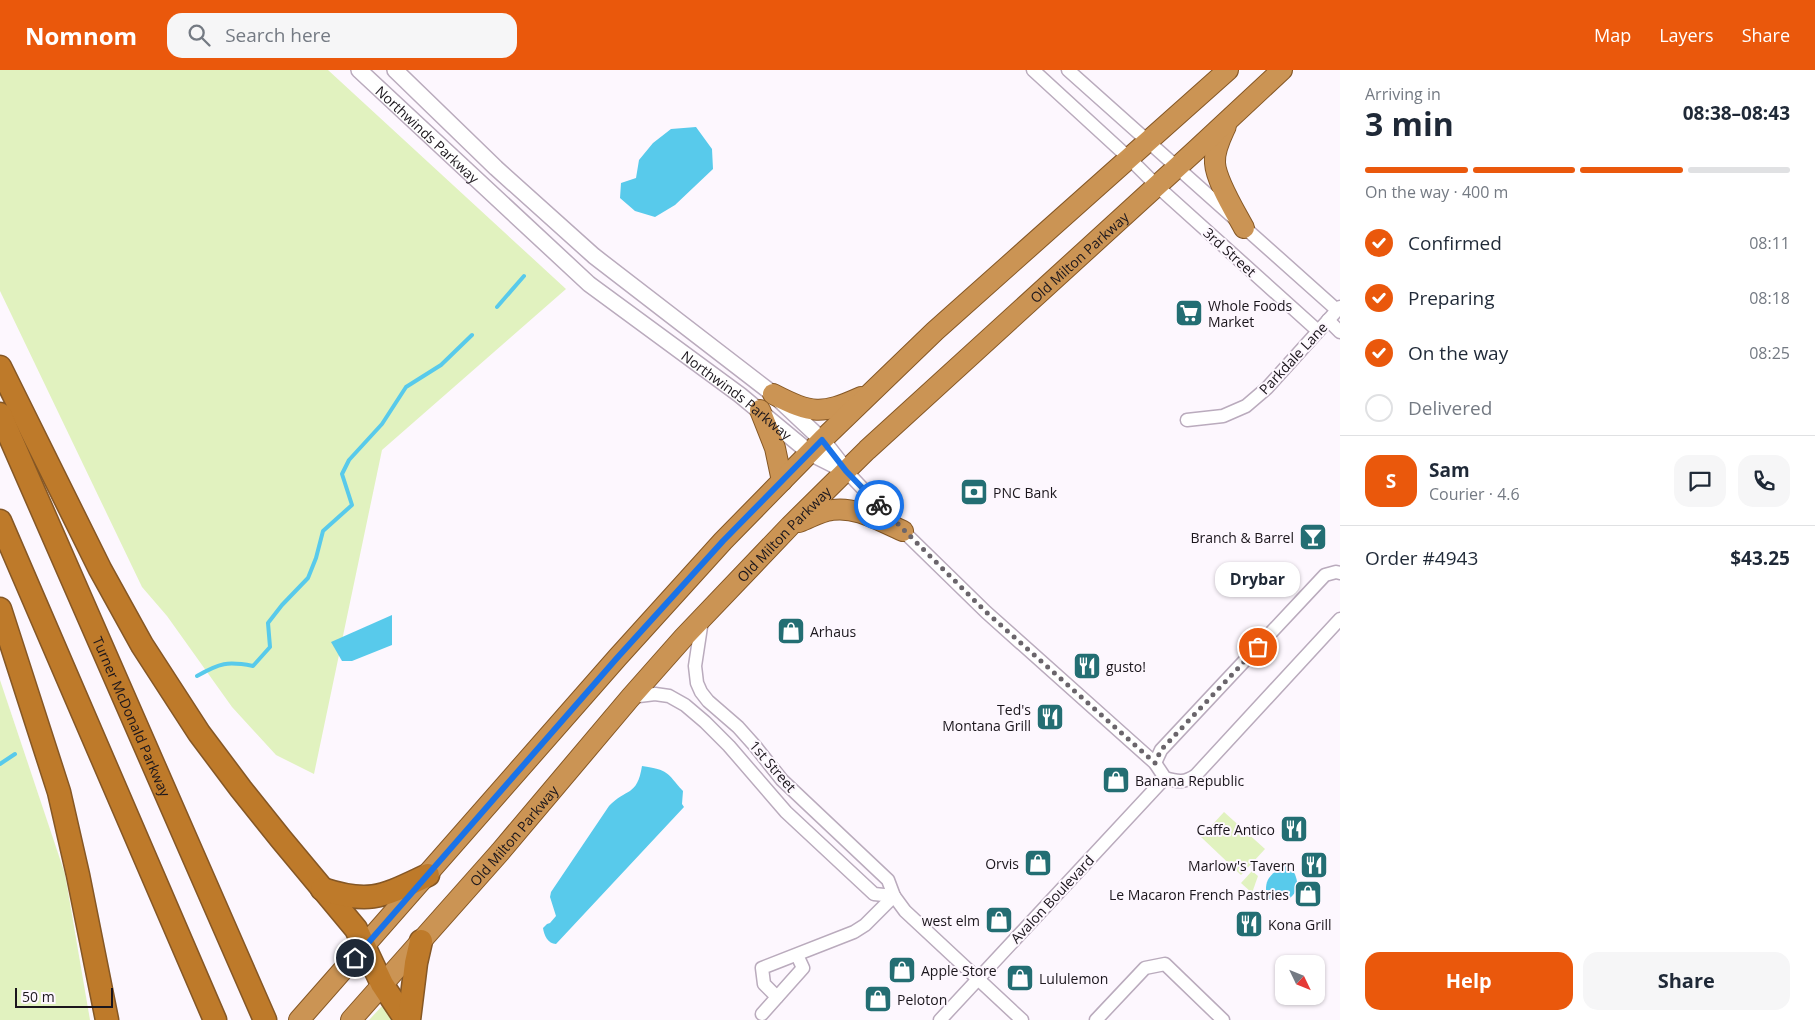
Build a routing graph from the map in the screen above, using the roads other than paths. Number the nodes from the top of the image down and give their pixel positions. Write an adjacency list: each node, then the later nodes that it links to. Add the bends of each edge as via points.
1 (359, 70): 20 (street, Northwinds Parkway, via 589,284)
2 (395, 70): 19 (street, Northwinds Parkway, via 496,168 594,256)
3 (1033, 70): 9 (street, 3rd Street)
4 (1068, 70): 8 (street, 3rd Street)
5 (1228, 70): 8 (highway)
6 (1282, 70): 7 (highway, Old Milton Parkway)
7 (1229, 120): 10 (highway, Old Milton Parkway); 12 (highway, via 1220,139 1215,165 1222,188)
8 (1155, 148): 9 (highway); 10 (street, 3rd Street)
9 (1136, 165): 11 (street, 3rd Street); 18 (highway, via 935,331)
10 (1177, 168): 11 (highway, Old Milton Parkway); 12 (street, 3rd Street)
11 (1157, 186): 15 (street, 3rd Street); 24 (highway, Old Milton Parkway)
12 (1244, 228): 13 (street, 3rd Street)
13 (1338, 308): 14 (street, Parkdale Lane)
14 (1328, 320): 15 (street, Parkdale Lane); 16 (street)
15 (1318, 331): 22 (street, Parkdale Lane, via 1268,388 1246,406 1223,416)
16 (1340, 332)
17 (0, 367): 37 (highway, via 100,569 142,644 199,733)
18 (872, 392): 19 (highway, via 824,410 792,404); 23 (highway)
19 (773, 394): 23 (street, Northwinds Parkway)
20 (760, 410): 23 (street, Northwinds Parkway); 25 (highway, via 775,448)
21 (0, 414): 48 (highway, Turner McDonald Parkway)
22 (1187, 420)
23 (816, 446): 24 (street, Northwinds Parkway); 25 (highway)
24 (846, 471): 27 (highway, Old Milton Parkway); 28 (street)
25 (782, 481): 36 (highway, via 617,658)
26 (0, 521): 47 (highway)
27 (790, 526): 28 (highway, via 830,510 846,508); 31 (highway, Old Milton Parkway)
28 (903, 531): 34 (street, via 986,612)
29 (1340, 573): 34 (street, via 1325,575 1161,750)
30 (0, 610): 46 (highway, via 59,792)
31 (703, 617): 33 (highway, Old Milton Parkway); 38 (street, 1st Street, via 695,666 701,692 738,727 782,780 888,880)
32 (1340, 619): 35 (street, via 1196,775 1189,781 1180,782)
33 (630, 698): 38 (street, 1st Street, via 655,694 669,696 685,705 729,746 786,812 874,894); 39 (highway, Old Milton Parkway)
34 (1155, 763): 35 (street)
35 (1165, 778): 42 (street, Avalon Boulevard)
36 (428, 875): 37 (highway, via 372,898 350,897); 40 (highway)
37 (322, 889): 40 (highway, via 356,929)
38 (894, 896): 41 (street, via 854,932); 42 (street, 1st Street, via 905,911)
39 (421, 941): 43 (highway, Old Milton Parkway); 51 (highway)
40 (365, 946): 43 (highway); 49 (highway)
41 (797, 955): 44 (street, via 803,968); 44 (street, via 762,968 764,984)
42 (978, 979): 52 (street, Avalon Boulevard); 53 (street, 1st Street)
43 (382, 984): 50 (highway, Old Milton Parkway); 51 (highway)
44 (777, 997): 45 (street)
45 (762, 1014)
46 (107, 1020)
47 (215, 1020)
48 (265, 1020)
49 (299, 1020)
50 (351, 1020)
51 (407, 1020)
52 (940, 1020)
53 (1022, 1020)
54 (1096, 1020): 55 (street, via 1145,968 1165,964)
55 (1223, 1020)

